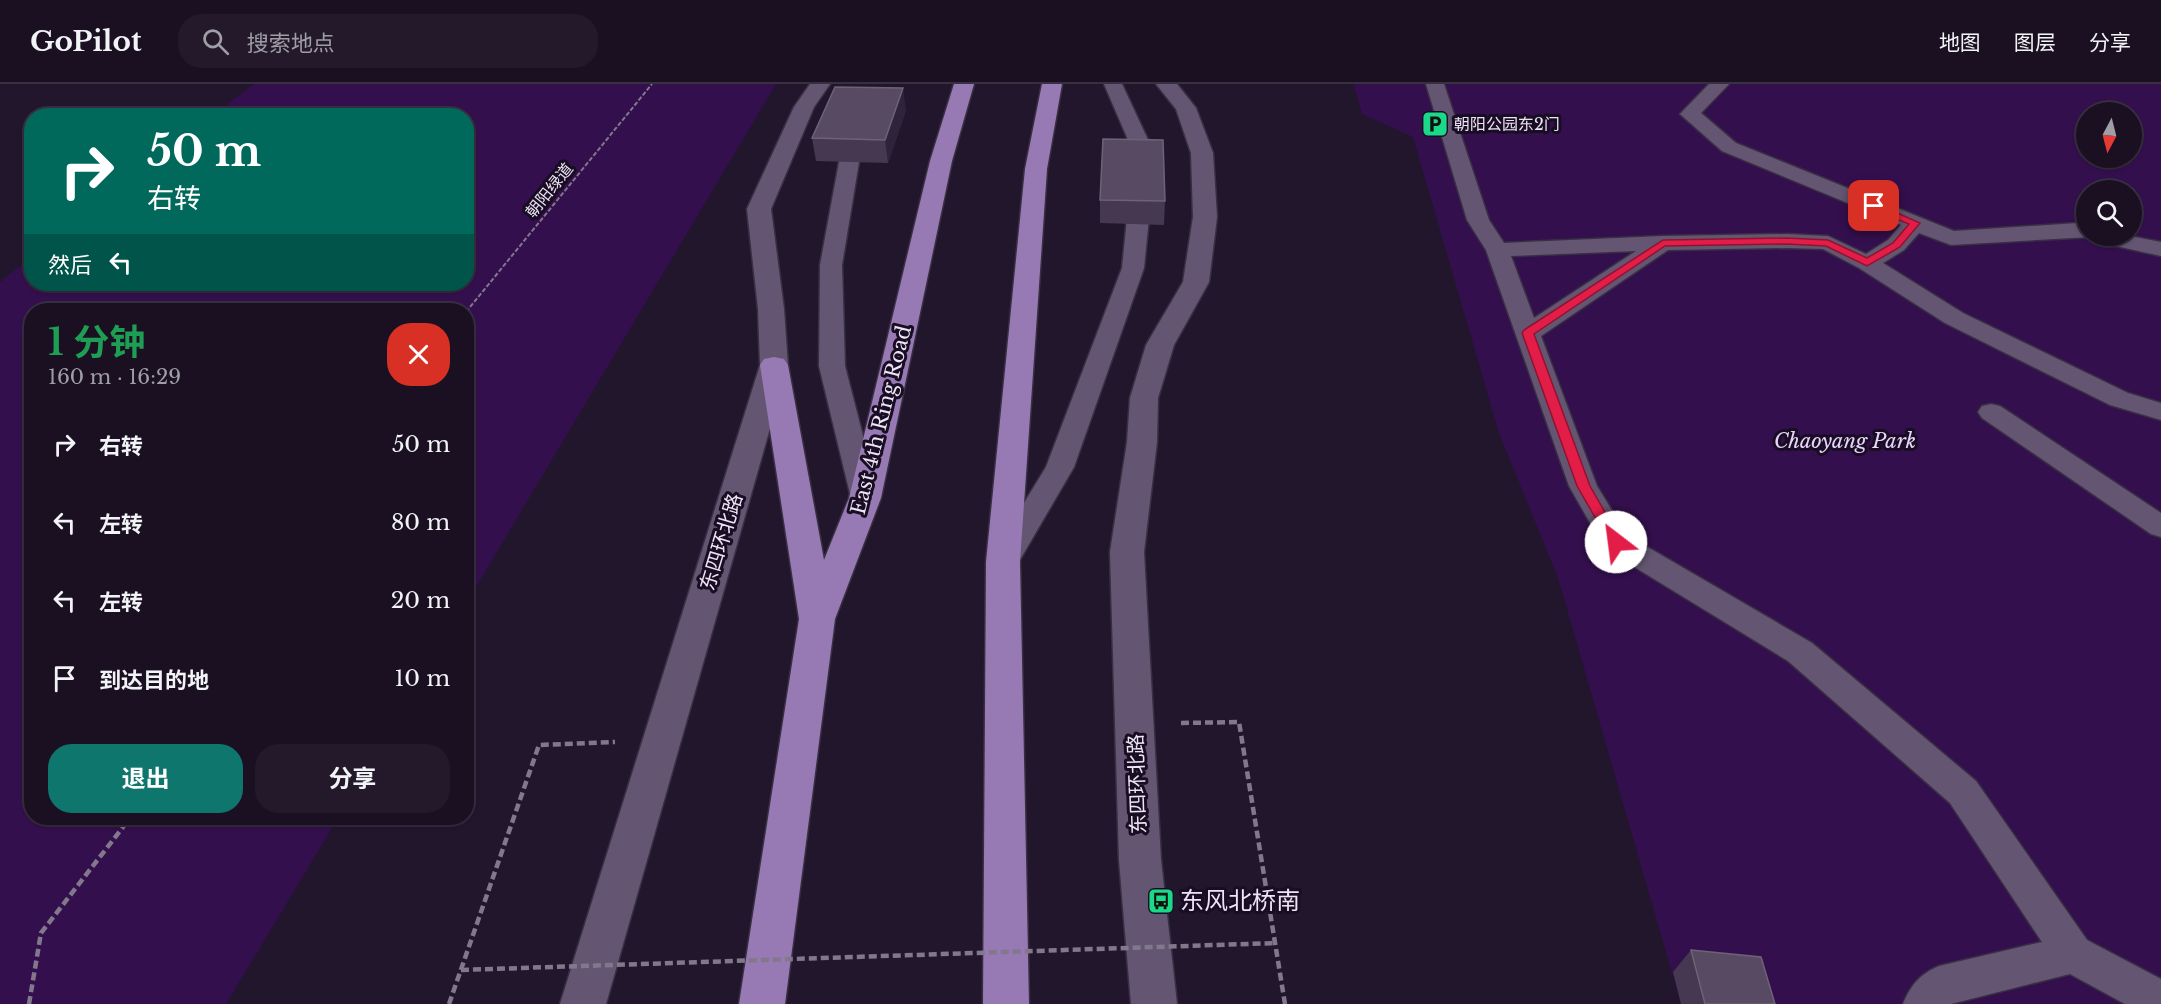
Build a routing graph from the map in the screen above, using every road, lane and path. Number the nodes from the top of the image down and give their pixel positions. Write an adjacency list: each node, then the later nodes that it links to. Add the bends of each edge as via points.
1 (652, 84): 19 (path, 朝阳绿道)
2 (820, 84): 21 (street, 东四环北路, via 804,107 759,209)
3 (964, 84): 24 (highway, East 4th Ring Road, via 941,161)
4 (1052, 84): 26 (highway, via 1036,169)
5 (1113, 84): 9 (lane)
6 (1166, 84): 28 (street, 东四环北路, via 1186,108 1202,153 1205,217 1196,282 1160,345 1144,398 1127,552)
7 (1435, 84): 17 (lane, via 1478,220)
8 (1720, 84): 12 (lane, via 1690,114 1729,147)
9 (1139, 142)
10 (849, 162): 24 (lane, via 831,265 832,366)
11 (1138, 218): 26 (lane, via 1133,268 1060,467)
12 (1915, 223): 13 (lane, via 1951,238); 18 (lane, via 1896,245)
13 (2076, 230)
14 (1663, 243): 17 (lane); 18 (lane, via 1828,243); 20 (lane)
15 (2142, 245): 16 (lane)
16 (2161, 249)
17 (1497, 250): 20 (lane)
18 (1867, 262): 23 (lane, via 1954,318 2119,399)
19 (473, 303)
20 (1528, 333): 32 (lane, via 1583,486 1616,542 1800,652 1963,792)
21 (774, 365): 27 (highway); 29 (street, 东四环北路)
22 (1990, 412): 25 (lane)
23 (2161, 412)
24 (865, 498): 27 (highway, East 4th Ring Road)
25 (2161, 527)
26 (1003, 562): 39 (highway)
27 (816, 619): 38 (highway, East 4th Ring Road)
28 (1136, 724): 31 (path, via 1239,722); 40 (street, 东四环北路, via 1140,860)
29 (661, 741): 33 (path, via 539,745); 37 (street, 东四环北路)
30 (125, 825): 35 (path, via 41,933)
31 (1276, 943): 33 (path, bridge); 41 (path)
32 (2073, 954): 34 (lane); 42 (lane, via 1938,986)
33 (461, 970): 36 (path)
34 (2161, 1002)
35 (29, 1004)
36 (449, 1004)
37 (583, 1004)
38 (762, 1004)
39 (1006, 1004)
40 (1154, 1004)
41 (1285, 1004)
42 (1924, 1004)

